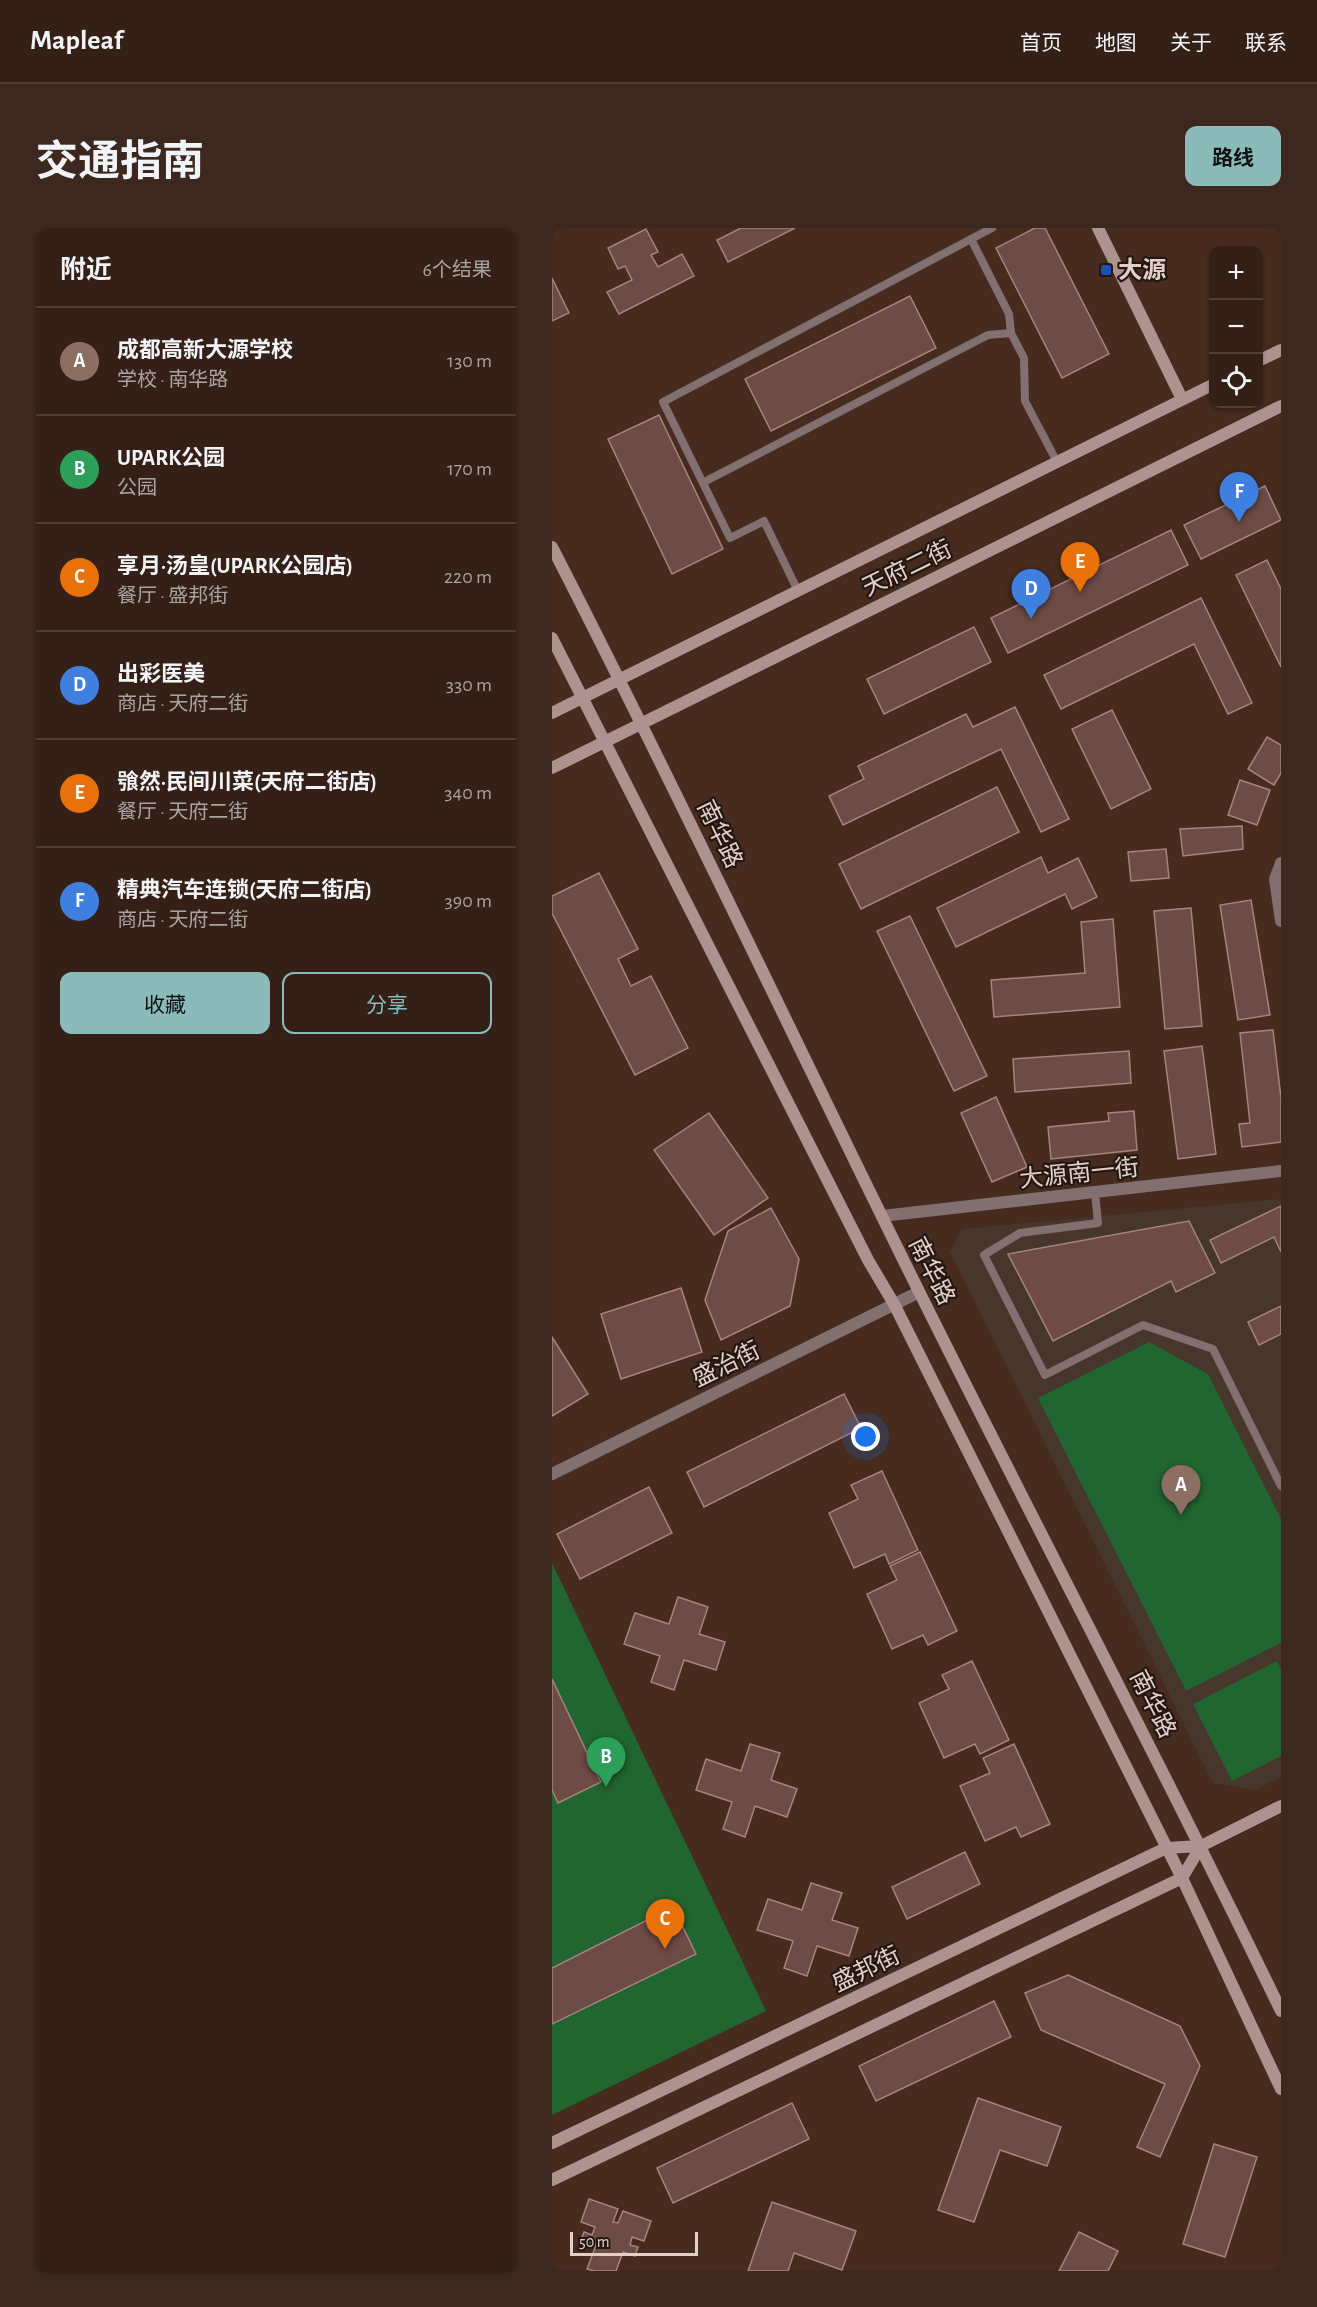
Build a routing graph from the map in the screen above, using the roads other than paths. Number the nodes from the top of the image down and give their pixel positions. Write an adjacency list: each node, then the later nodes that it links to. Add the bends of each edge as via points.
1 (992, 228): 3 (lane)
2 (1098, 228): 8 (main road)
3 (971, 239): 4 (lane, via 1009,314); 11 (lane, via 663,402)
4 (1011, 333): 10 (lane, via 1024,358 1025,401); 11 (lane, via 988,334)
5 (1281, 350): 6 (main road)
6 (1263, 359)
7 (1209, 386): 8 (main road, 天府二街)
8 (1182, 399): 10 (main road, 天府二街)
9 (1281, 406): 18 (main road, 天府二街)
10 (1057, 462): 13 (main road, 天府二街)
11 (704, 482): 13 (lane, via 730,538 764,521)
12 (552, 547): 15 (main road, 南华路)
13 (798, 591): 15 (main road, 天府二街)
14 (552, 638): 16 (main road, 南华路)
15 (620, 679): 16 (main road, 天府二街); 18 (main road, 南华路)
16 (581, 698): 17 (main road, 天府二街); 19 (main road, 南华路)
17 (552, 713)
18 (643, 723): 19 (main road, 天府二街); 25 (main road, 南华路)
19 (603, 742): 20 (main road, 天府二街); 27 (main road, 南华路)
20 (552, 768)
21 (1281, 863): 22 (street, via 1275,879)
22 (1281, 921)
23 (1281, 1171): 24 (street, 大源南一街)
24 (1095, 1192): 25 (street, 大源南一街); 29 (lane, via 1098,1222 1020,1233 984,1255 1045,1375 1143,1325 1213,1349)
25 (882, 1216): 26 (main road, 南华路)
26 (919, 1292): 27 (street, 盛治街); 31 (main road, 南华路)
27 (894, 1304): 28 (street, 盛治街); 32 (main road, 南华路)
28 (552, 1474)
29 (1281, 1486)
30 (1281, 1806): 31 (main road)
31 (1202, 1846): 32 (main road, 盛邦街); 33 (main road); 34 (main road, 南华路)
32 (1166, 1848): 33 (main road, 南华路); 36 (main road, 盛邦街)
33 (1182, 1878): 35 (main road, 南华路); 37 (main road)
34 (1281, 2011)
35 (1281, 2089)
36 (552, 2143)
37 (552, 2180)

